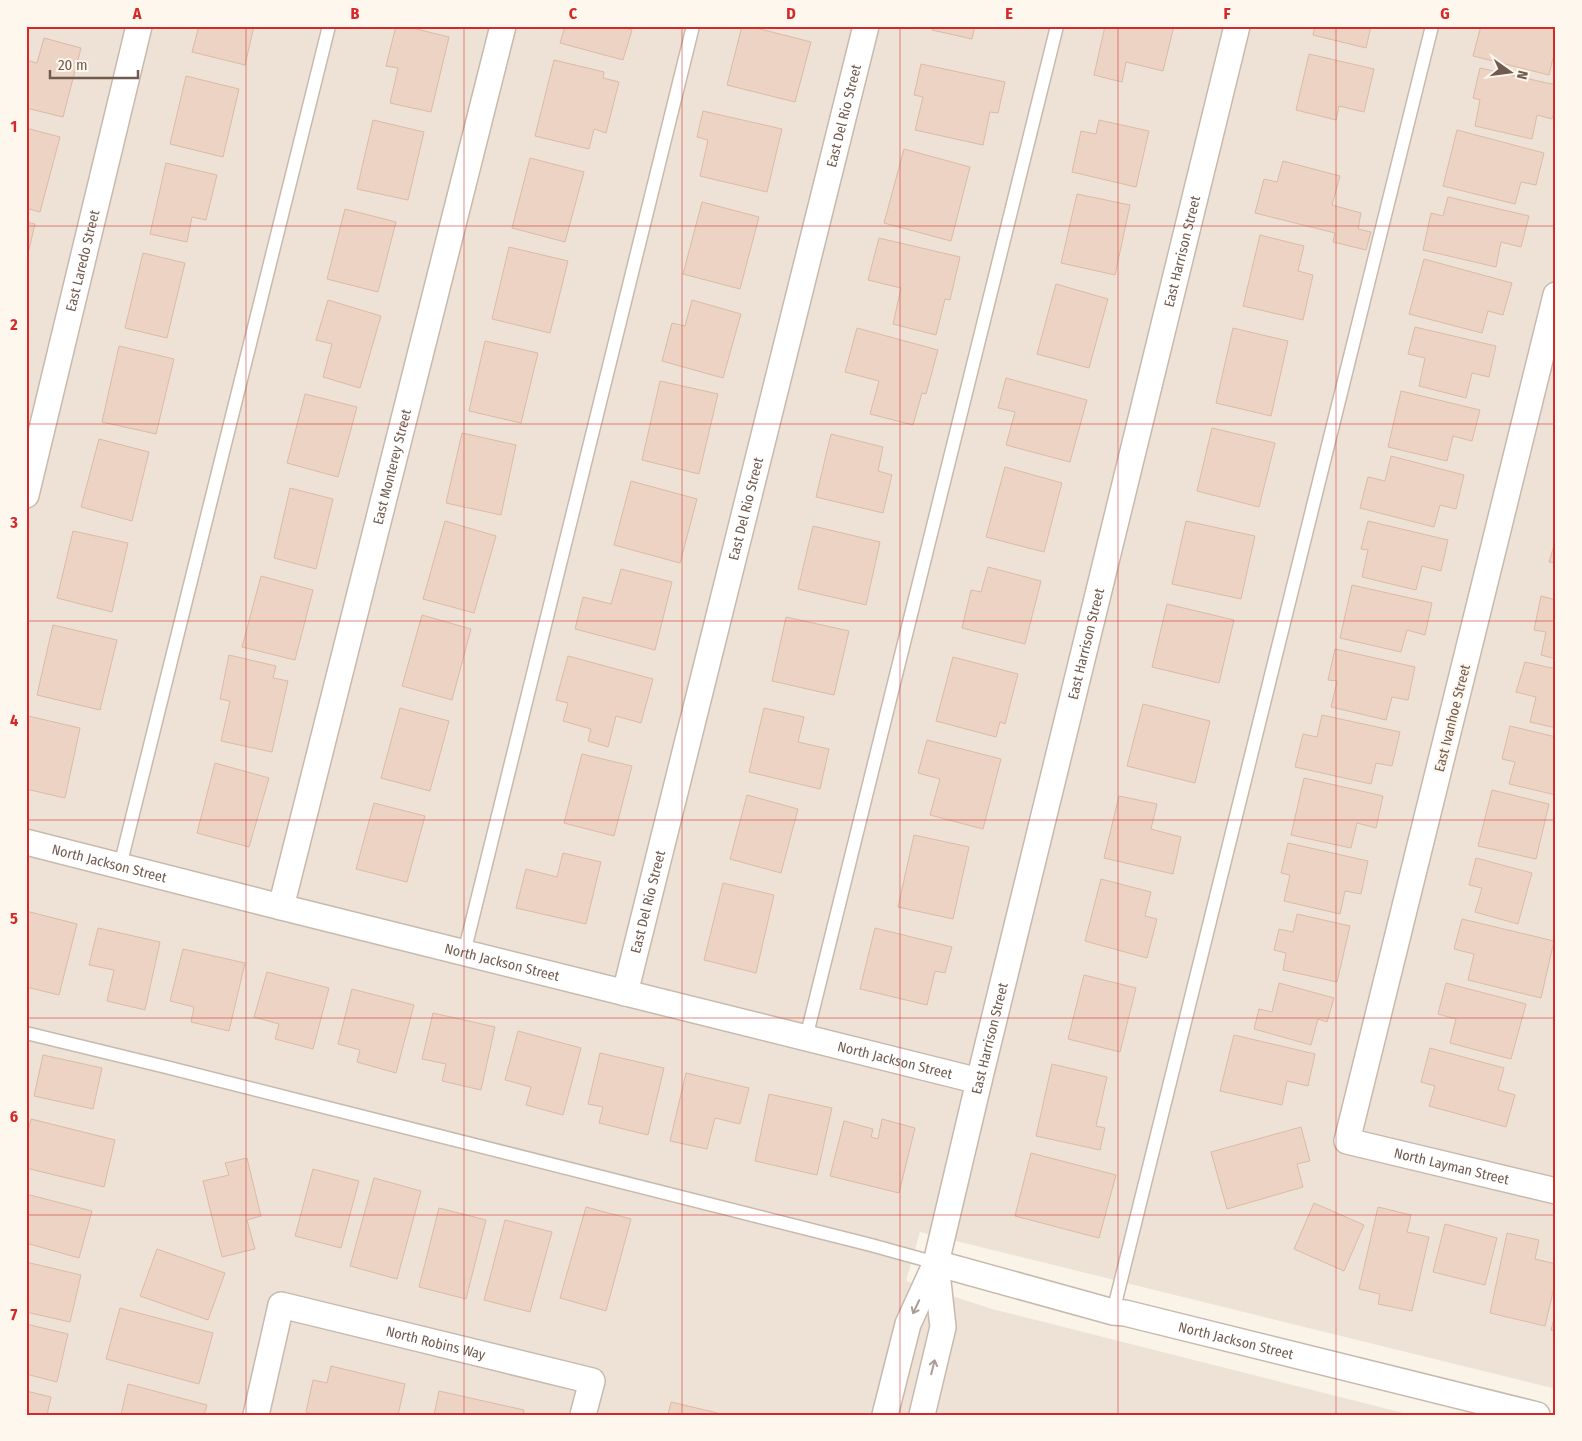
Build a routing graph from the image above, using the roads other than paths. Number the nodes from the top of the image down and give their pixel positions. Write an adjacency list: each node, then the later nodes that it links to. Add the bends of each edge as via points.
1 (139, 26): 10 (street, East Laredo Street)
2 (329, 26): 12 (lane)
3 (503, 26): 13 (street, East Monterey Street)
4 (694, 26): 14 (lane)
5 (866, 26): 15 (street, East Del Rio Street)
6 (1057, 26): 17 (lane)
7 (1237, 26): 18 (street, East Harrison Street)
8 (1432, 26): 22 (lane)
9 (1556, 295): 19 (street, East Ivanhoe Street)
10 (26, 495)
11 (26, 842): 12 (street, North Jackson Street)
12 (120, 866): 13 (street, North Jackson Street)
13 (281, 907): 14 (street, North Jackson Street)
14 (464, 953): 15 (street, North Jackson Street)
15 (625, 993): 17 (street, North Jackson Street)
16 (26, 1033): 21 (lane)
17 (806, 1038): 18 (street, North Jackson Street)
18 (979, 1081): 21 (street, East Harrison Street)
19 (1347, 1141): 20 (street, North Layman Street)
20 (1556, 1191)
21 (936, 1263): 22 (street, North Jackson Street); 25 (street, East Harrison Street, one-way to 25, via 908,1324); 26 (street, East Harrison Street, one-way to 21, via 943,1327)
22 (1113, 1312): 27 (street, North Jackson Street)
23 (256, 1415): 24 (street, North Robins Way, via 281,1305 592,1381)
24 (583, 1415)
25 (885, 1415)
26 (922, 1415)
27 (1537, 1415)

